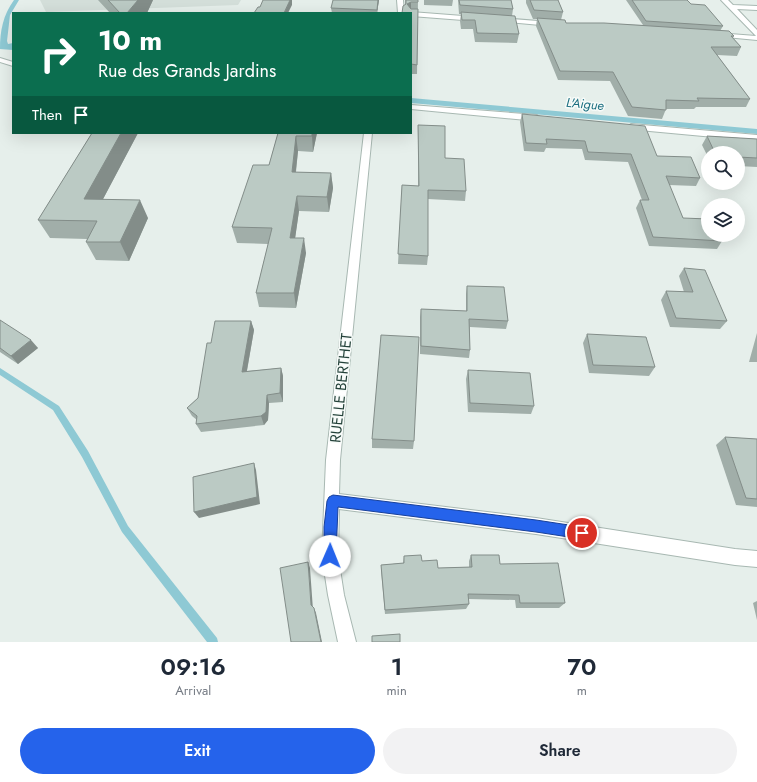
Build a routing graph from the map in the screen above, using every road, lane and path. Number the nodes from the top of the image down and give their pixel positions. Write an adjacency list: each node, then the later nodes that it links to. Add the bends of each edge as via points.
1 (400, 0): 5 (street)
2 (724, 0): 3 (street)
3 (731, 8): 4 (street); 11 (street)
4 (757, 8)
5 (401, 12)
6 (412, 14): 7 (street)
7 (483, 19)
8 (491, 20): 9 (street)
9 (563, 25)
10 (706, 34): 12 (street)
11 (757, 34)
12 (757, 38)
13 (0, 60): 14 (street)
14 (12, 64)
15 (412, 107): 16 (street)
16 (548, 119)
17 (625, 126): 19 (street)
18 (368, 134): 20 (street, RUELLE BERTHET, via 333,460)
19 (757, 138)
20 (333, 501): 21 (street, via 536,526); 22 (street, RUELLE BERTHET, via 330,556)
21 (757, 559)
22 (347, 642)

